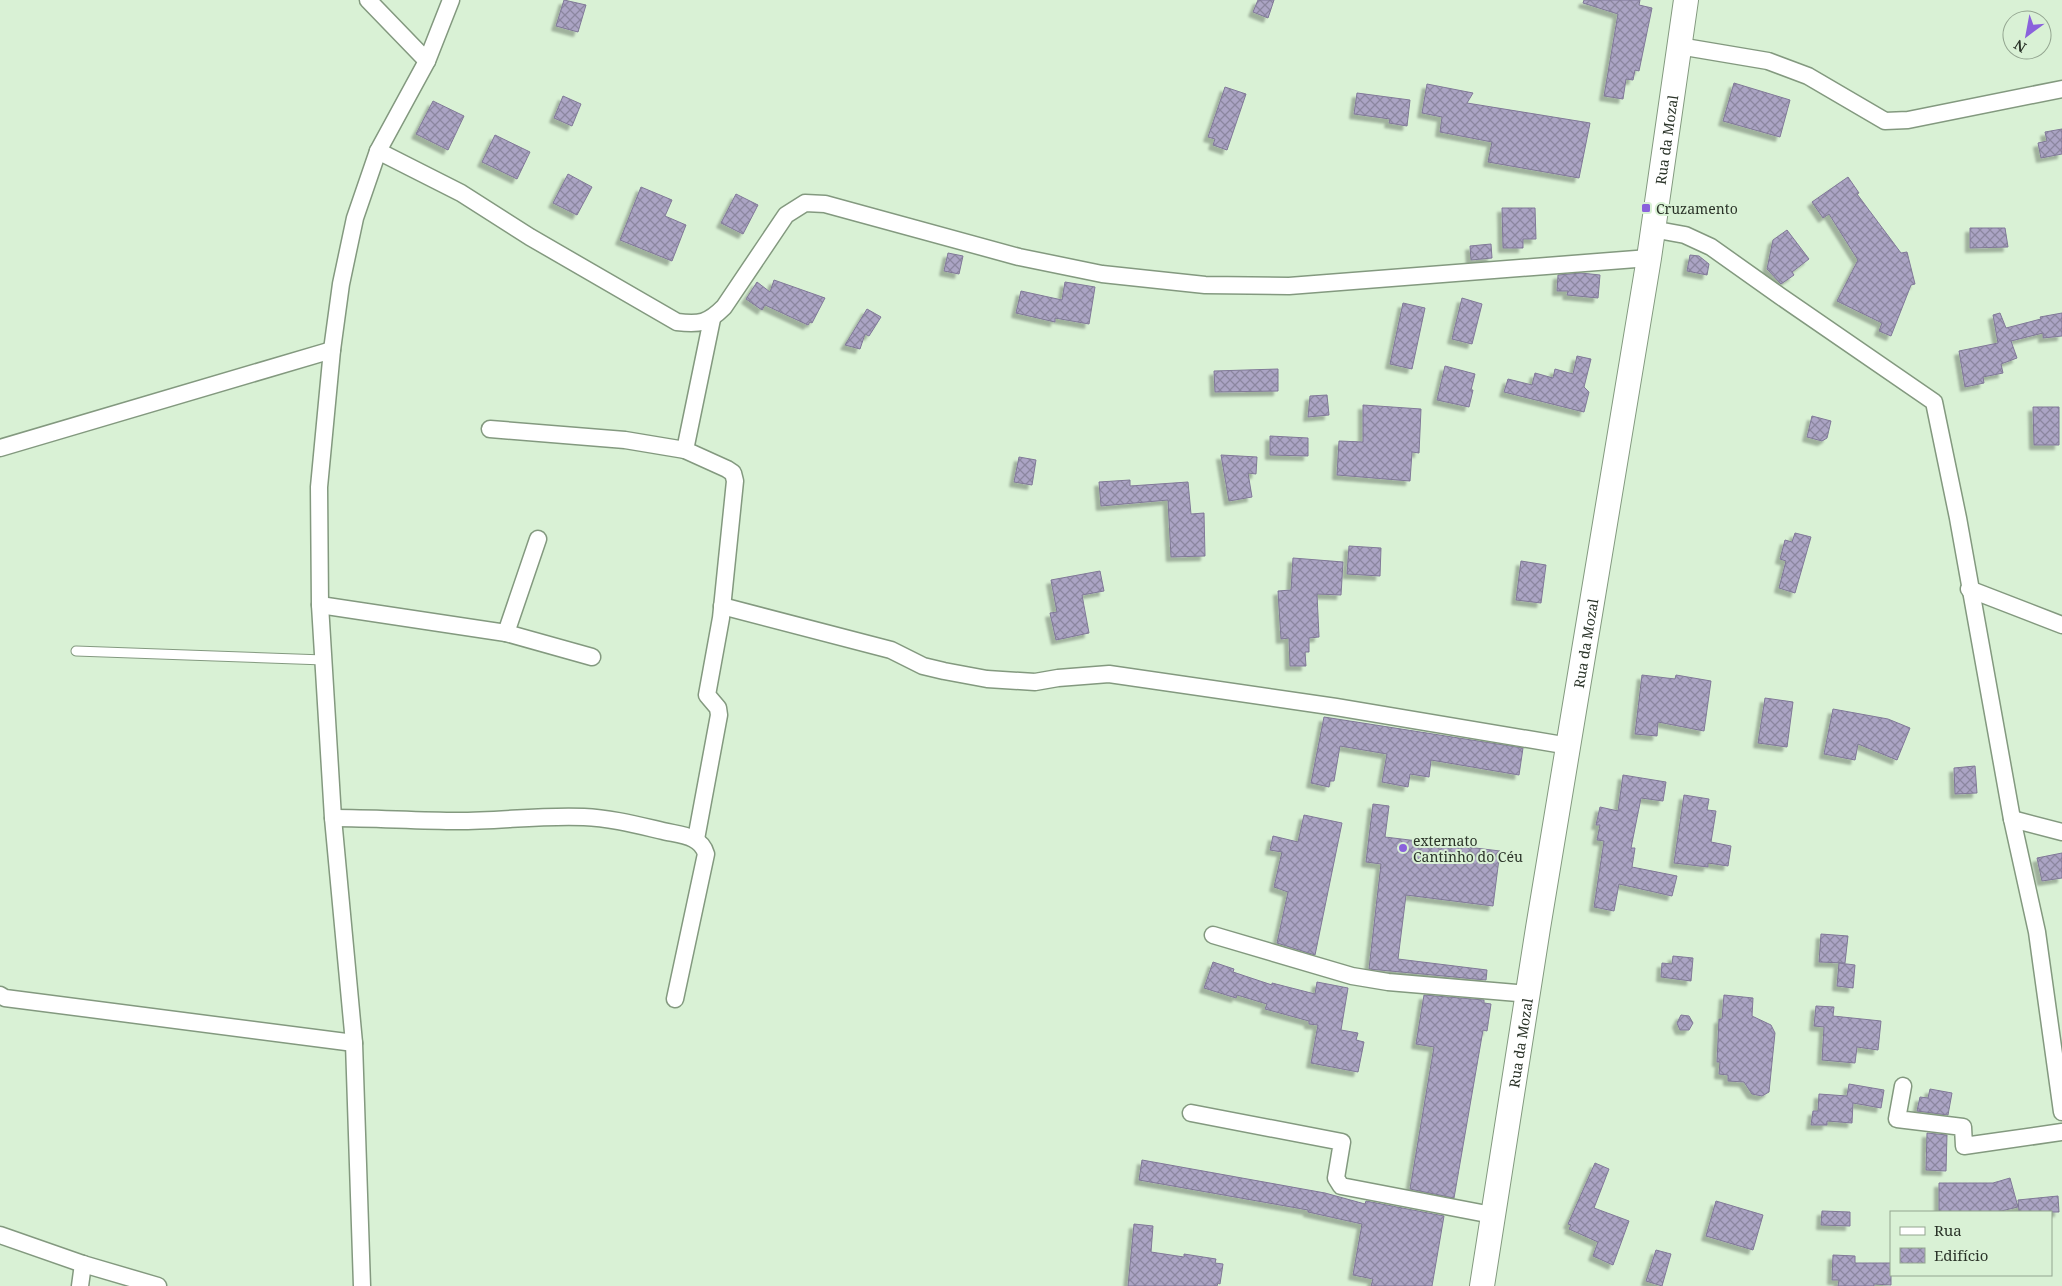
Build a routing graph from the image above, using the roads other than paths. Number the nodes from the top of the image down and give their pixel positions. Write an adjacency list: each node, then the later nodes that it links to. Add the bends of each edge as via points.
1 (368, 0): 5 (street)
2 (451, 0): 5 (street)
3 (1686, 0): 4 (main road, Rua da Mozal)
4 (1678, 46): 6 (street, via 1768,61 1808,76 1885,121 1908,120); 8 (main road, Rua da Mozal)
5 (427, 61): 7 (street)
6 (2062, 89)
7 (378, 151): 10 (street, via 462,193 530,237 678,322 695,324); 11 (street, via 355,218)
8 (1652, 229): 9 (main road, Rua da Mozal); 16 (street, via 1685,235 1711,247 1934,402)
9 (1649, 258): 10 (street, via 1289,286 1205,285 1102,274 1020,256 825,204 805,204 786,215 724,307); 24 (main road, Rua da Mozal)
10 (712, 319): 14 (street)
11 (332, 350): 13 (street); 17 (street, via 319,487)
12 (490, 429): 14 (street, via 625,440)
13 (0, 448)
14 (685, 450): 18 (street, via 727,469 733,473 735,481)
15 (538, 539): 20 (street)
16 (1969, 589): 19 (street); 26 (street)
17 (320, 605): 20 (street); 23 (street)
18 (722, 606): 24 (street, via 891,650 923,666 987,679 1035,682 1109,674); 28 (street, via 707,695 718,708 719,715)
19 (2062, 625)
20 (506, 632): 22 (street)
21 (76, 651): 23 (lane)
22 (592, 657)
23 (324, 660): 25 (street)
24 (1569, 746): 30 (main road, Rua da Mozal)
25 (333, 818): 28 (street, via 456,821 586,817); 33 (street)
26 (2012, 819): 27 (street); 35 (street, via 2038,932)
27 (2062, 832)
28 (696, 838): 32 (street, via 705,847 706,854)
29 (1213, 935): 30 (street, via 1352,976)
30 (1528, 994): 38 (main road, Rua da Mozal)
31 (0, 995): 33 (street)
32 (675, 999)
33 (354, 1043): 43 (street)
34 (1903, 1086): 37 (street, via 1897,1119 1963,1127 1964,1146)
35 (2062, 1112)
36 (1191, 1113): 38 (street, via 1342,1142 1336,1178 1341,1186)
37 (2062, 1132)
38 (1492, 1215): 44 (main road, Rua da Mozal)
39 (0, 1235): 40 (street)
40 (83, 1264): 41 (street); 42 (street)
41 (80, 1286)
42 (158, 1286)
43 (362, 1286)
44 (1482, 1286)

